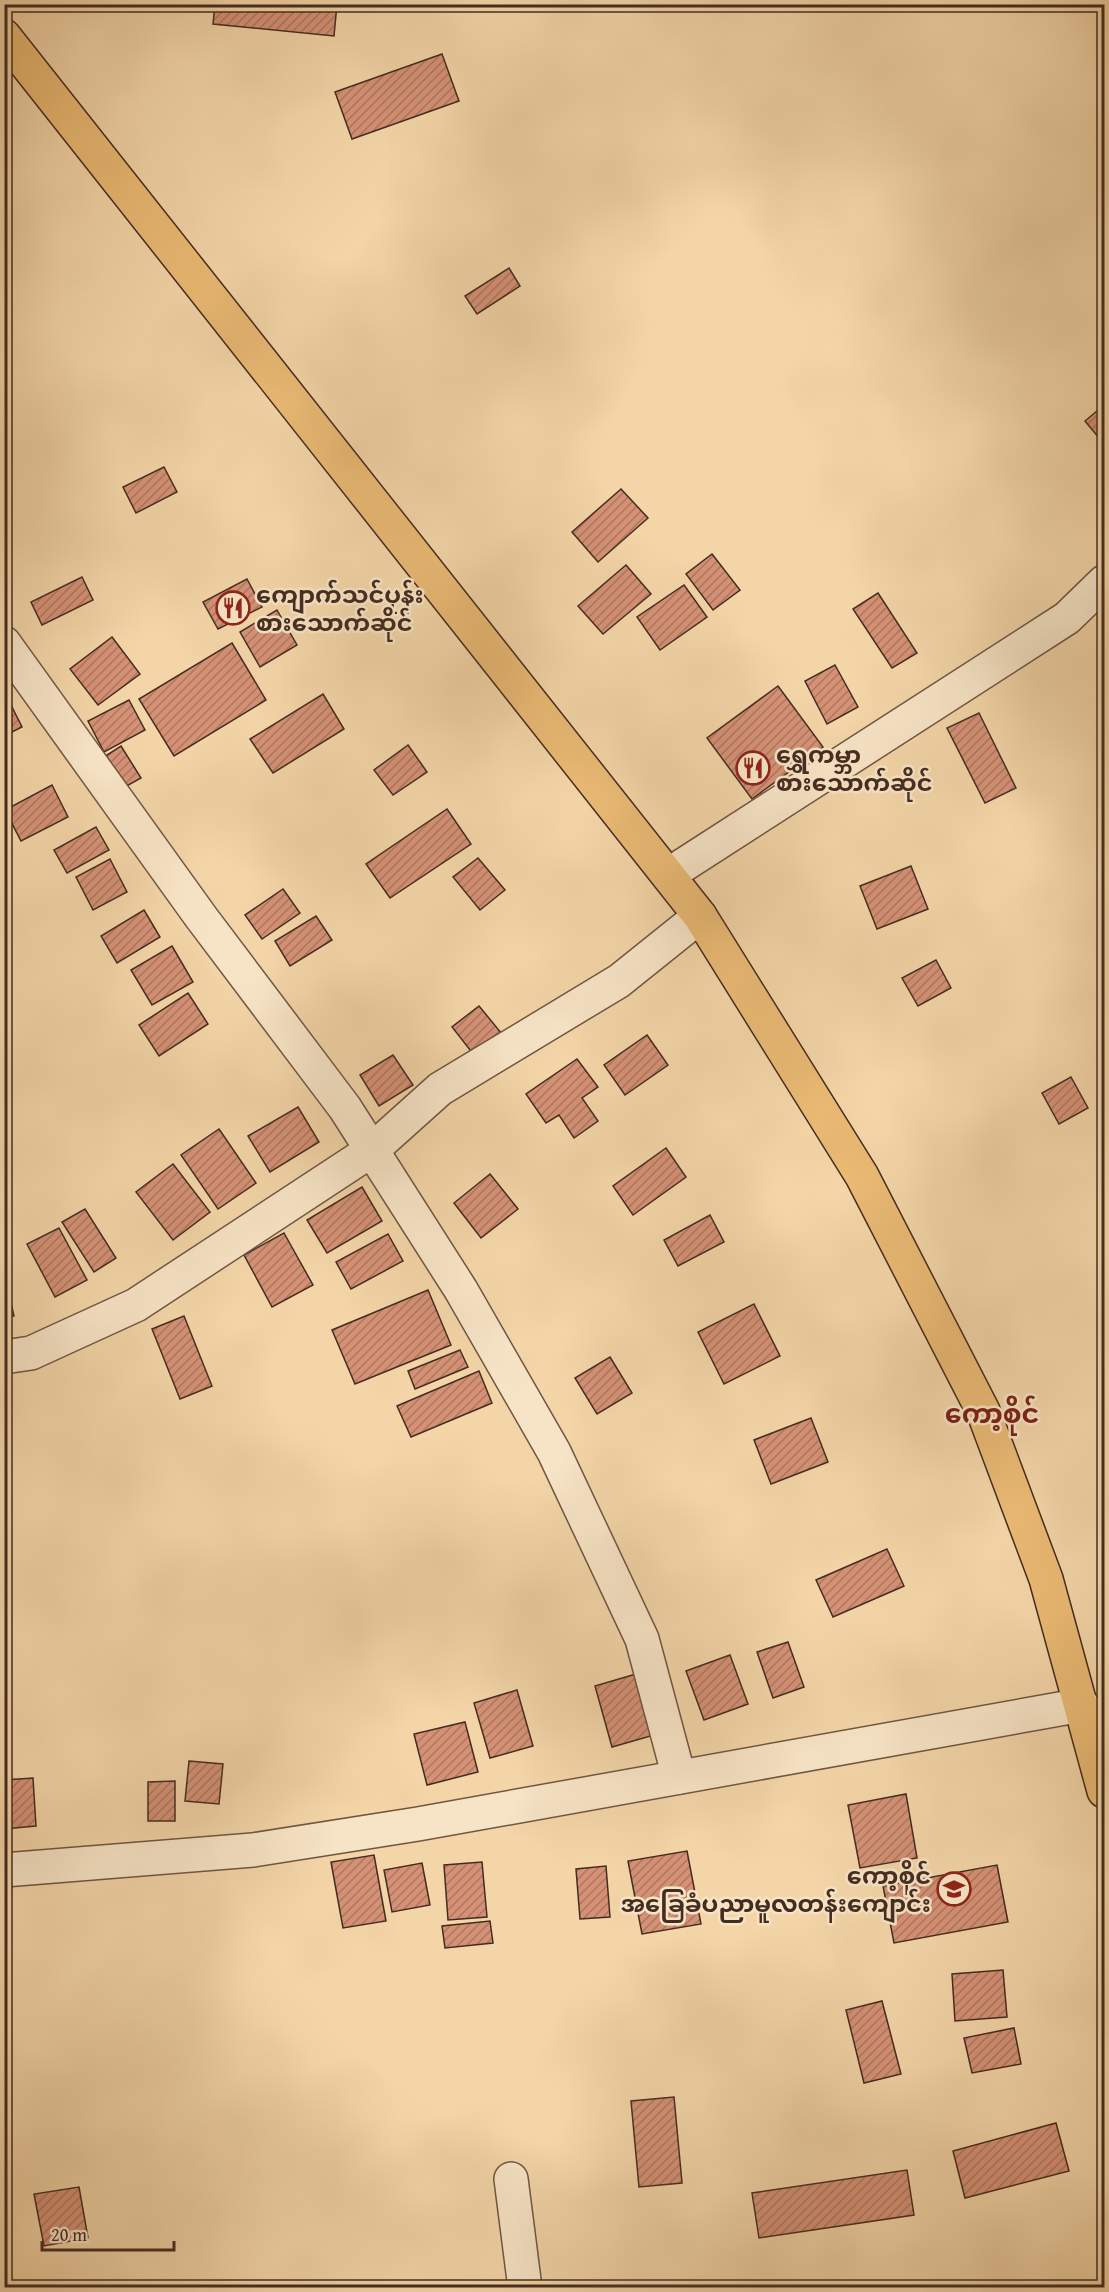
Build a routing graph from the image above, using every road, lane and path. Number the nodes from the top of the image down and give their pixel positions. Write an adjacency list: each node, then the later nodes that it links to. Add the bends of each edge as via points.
1 (4, 36): 4 (highway)
2 (1104, 582): 4 (street, via 1067,618)
3 (4, 643): 6 (street)
4 (668, 875): 5 (highway)
5 (700, 916): 6 (street, via 620,981 440,1089); 8 (highway, via 862,1176 983,1411 1046,1579)
6 (372, 1150): 7 (street, via 136,1305 31,1353); 9 (street, via 461,1290 554,1452 642,1639)
7 (4, 1357)
8 (1082, 1705): 9 (street); 10 (highway)
9 (679, 1777): 11 (street, via 253,1850)
10 (1104, 1791)
11 (4, 1870)
12 (511, 2179): 13 (street)
13 (525, 2288)

